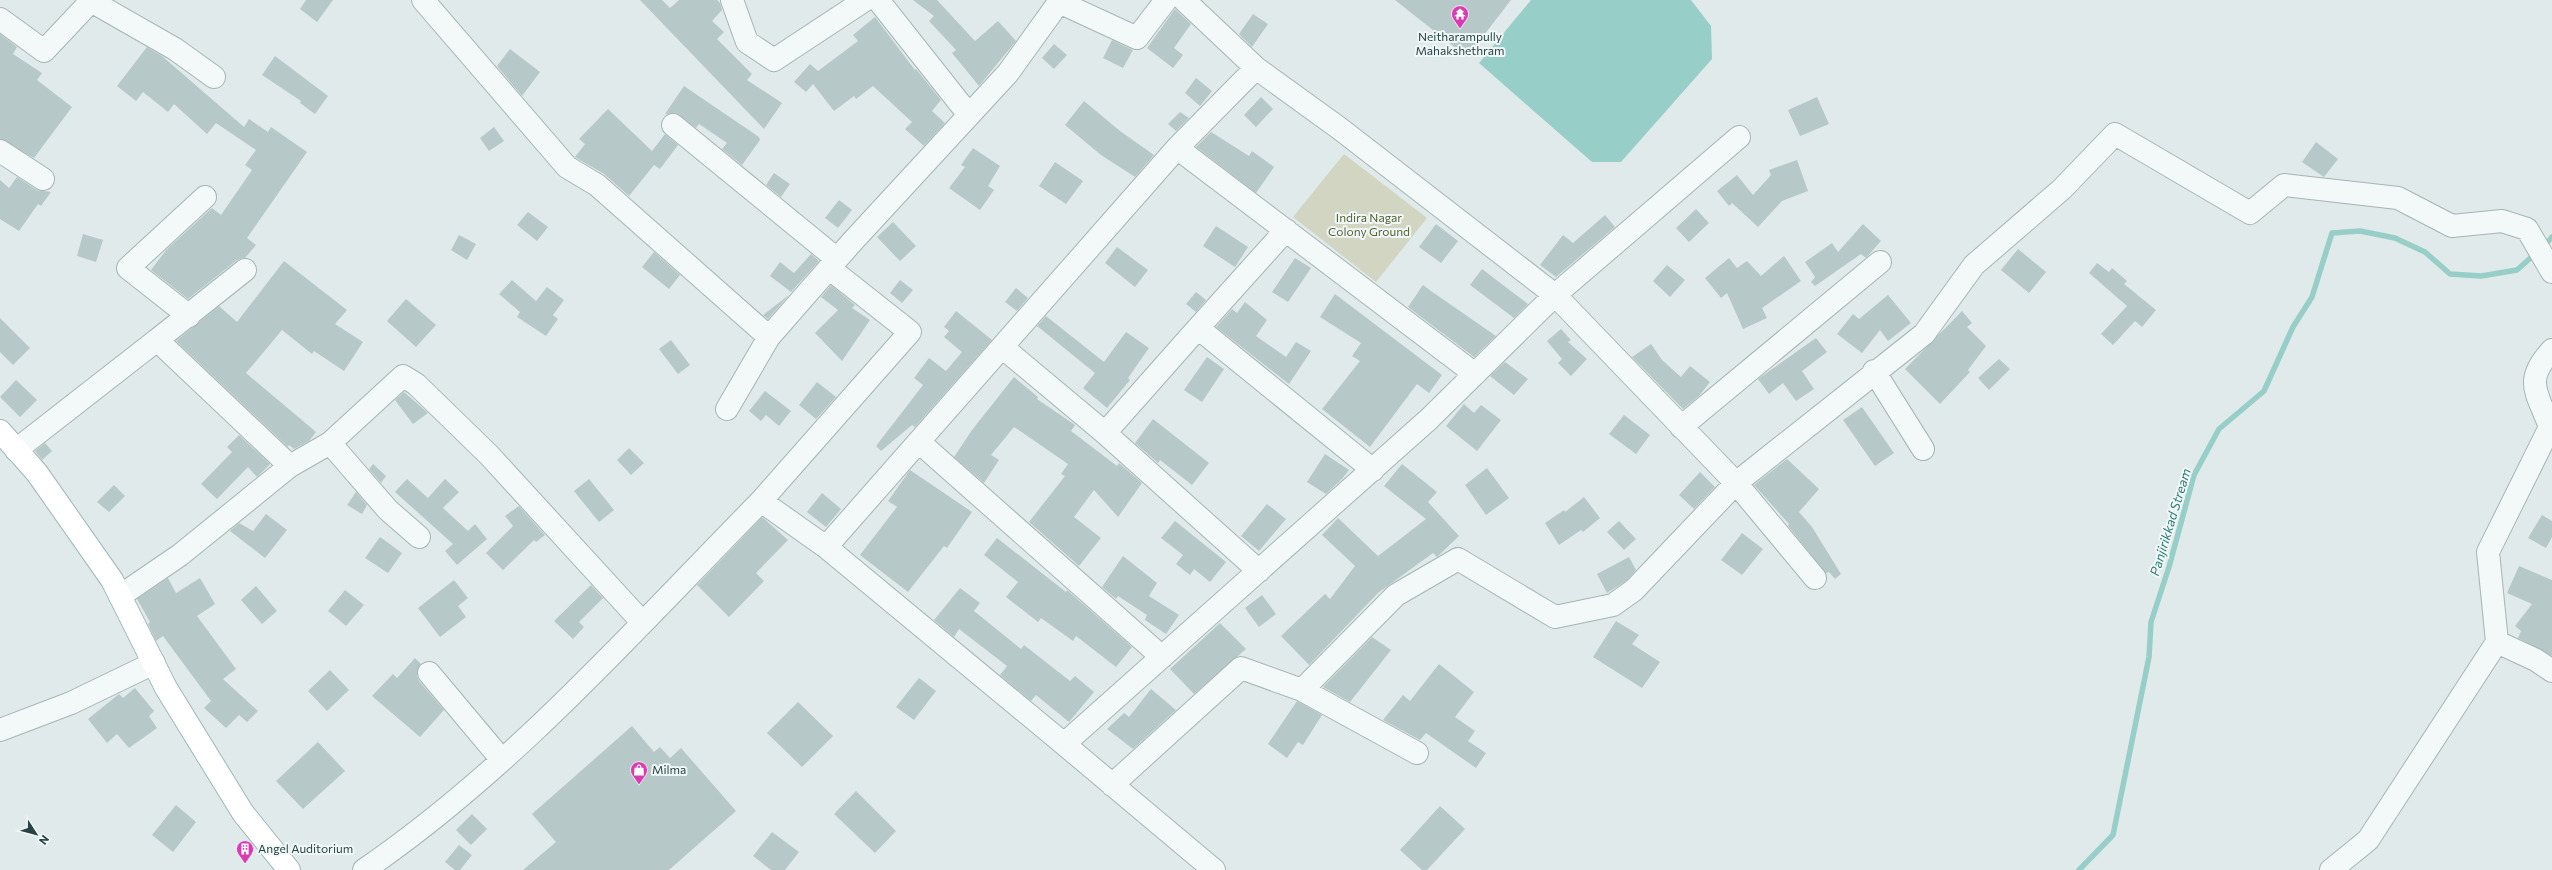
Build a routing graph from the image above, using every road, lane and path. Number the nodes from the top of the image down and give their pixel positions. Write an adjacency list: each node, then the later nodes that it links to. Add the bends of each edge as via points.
1 (92, 0): 8 (street, via 44,51); 10 (street, via 175,49)
2 (423, 0): 26 (street, via 567,167 597,185)
3 (732, 0): 4 (street, via 747,42 774,60)
4 (865, 0)
5 (878, 0): 11 (street)
6 (1166, 0): 11 (street, via 1138,38 1059,2 1008,73)
7 (1184, 0): 9 (street)
8 (0, 19)
9 (1256, 68): 14 (street); 23 (street, via 1340,128)
10 (214, 77)
11 (969, 115): 20 (street)
12 (674, 125): 20 (street)
13 (1739, 137): 23 (street)
14 (1177, 148): 18 (street); 28 (street)
15 (0, 151): 16 (street)
16 (43, 178)
17 (205, 197): 24 (street, via 128,268)
18 (1286, 230): 25 (street); 31 (street)
19 (1880, 262): 33 (street)
20 (833, 264): 26 (street); 43 (street, via 910,332)
21 (2550, 268): 30 (street, via 2527,229 2502,221 2452,226 2398,198 2284,185 2250,213 2114,134 2062,189 1974,265 1924,334)
22 (245, 270): 24 (street)
23 (1555, 295): 31 (street); 33 (street)
24 (189, 316): 27 (street)
25 (1198, 328): 35 (street); 41 (street)
26 (769, 337): 32 (street)
27 (156, 340): 39 (street); 40 (street)
28 (1002, 347): 35 (street); 36 (street)
29 (2552, 350): 50 (street, via 2539,364 2534,382 2550,427 2488,552)
30 (1874, 372): 38 (street); 42 (street)
31 (1475, 374): 41 (street)
32 (727, 409)
33 (1681, 427): 42 (street)
34 (0, 431): 39 (main road)
35 (1105, 433): 46 (street)
36 (919, 442): 45 (street); 51 (street)
37 (330, 443): 40 (street); 44 (street, via 388,510); 49 (street, via 403,376 489,455)
38 (1923, 449)
39 (16, 450): 48 (main road, via 37,473 112,580)
40 (290, 466): 48 (street, via 180,555)
41 (1373, 470): 46 (street)
42 (1736, 483): 47 (street); 55 (street, via 1634,590 1613,605 1555,617 1458,558 1396,595)
43 (761, 501): 45 (street); 49 (street)
44 (419, 537)
45 (826, 546): 57 (street)
46 (1259, 571): 51 (street)
47 (1815, 578)
48 (120, 596): 52 (main road)
49 (642, 622): 59 (street)
50 (2496, 642): 53 (street, via 2536,660); 64 (street, via 2368,840)
51 (1162, 657): 57 (street)
52 (154, 663): 56 (street, via 71,703); 61 (main road, via 166,688 243,813)
53 (2552, 671)
54 (429, 674): 59 (street)
55 (1302, 690): 58 (street); 60 (street, via 1241,668)
56 (0, 730)
57 (1064, 744): 60 (street)
58 (1417, 753)
59 (502, 760): 62 (street, via 396,849)
60 (1112, 785): 63 (street)
61 (289, 870)
62 (364, 870)
63 (1214, 870)
64 (2330, 870)

